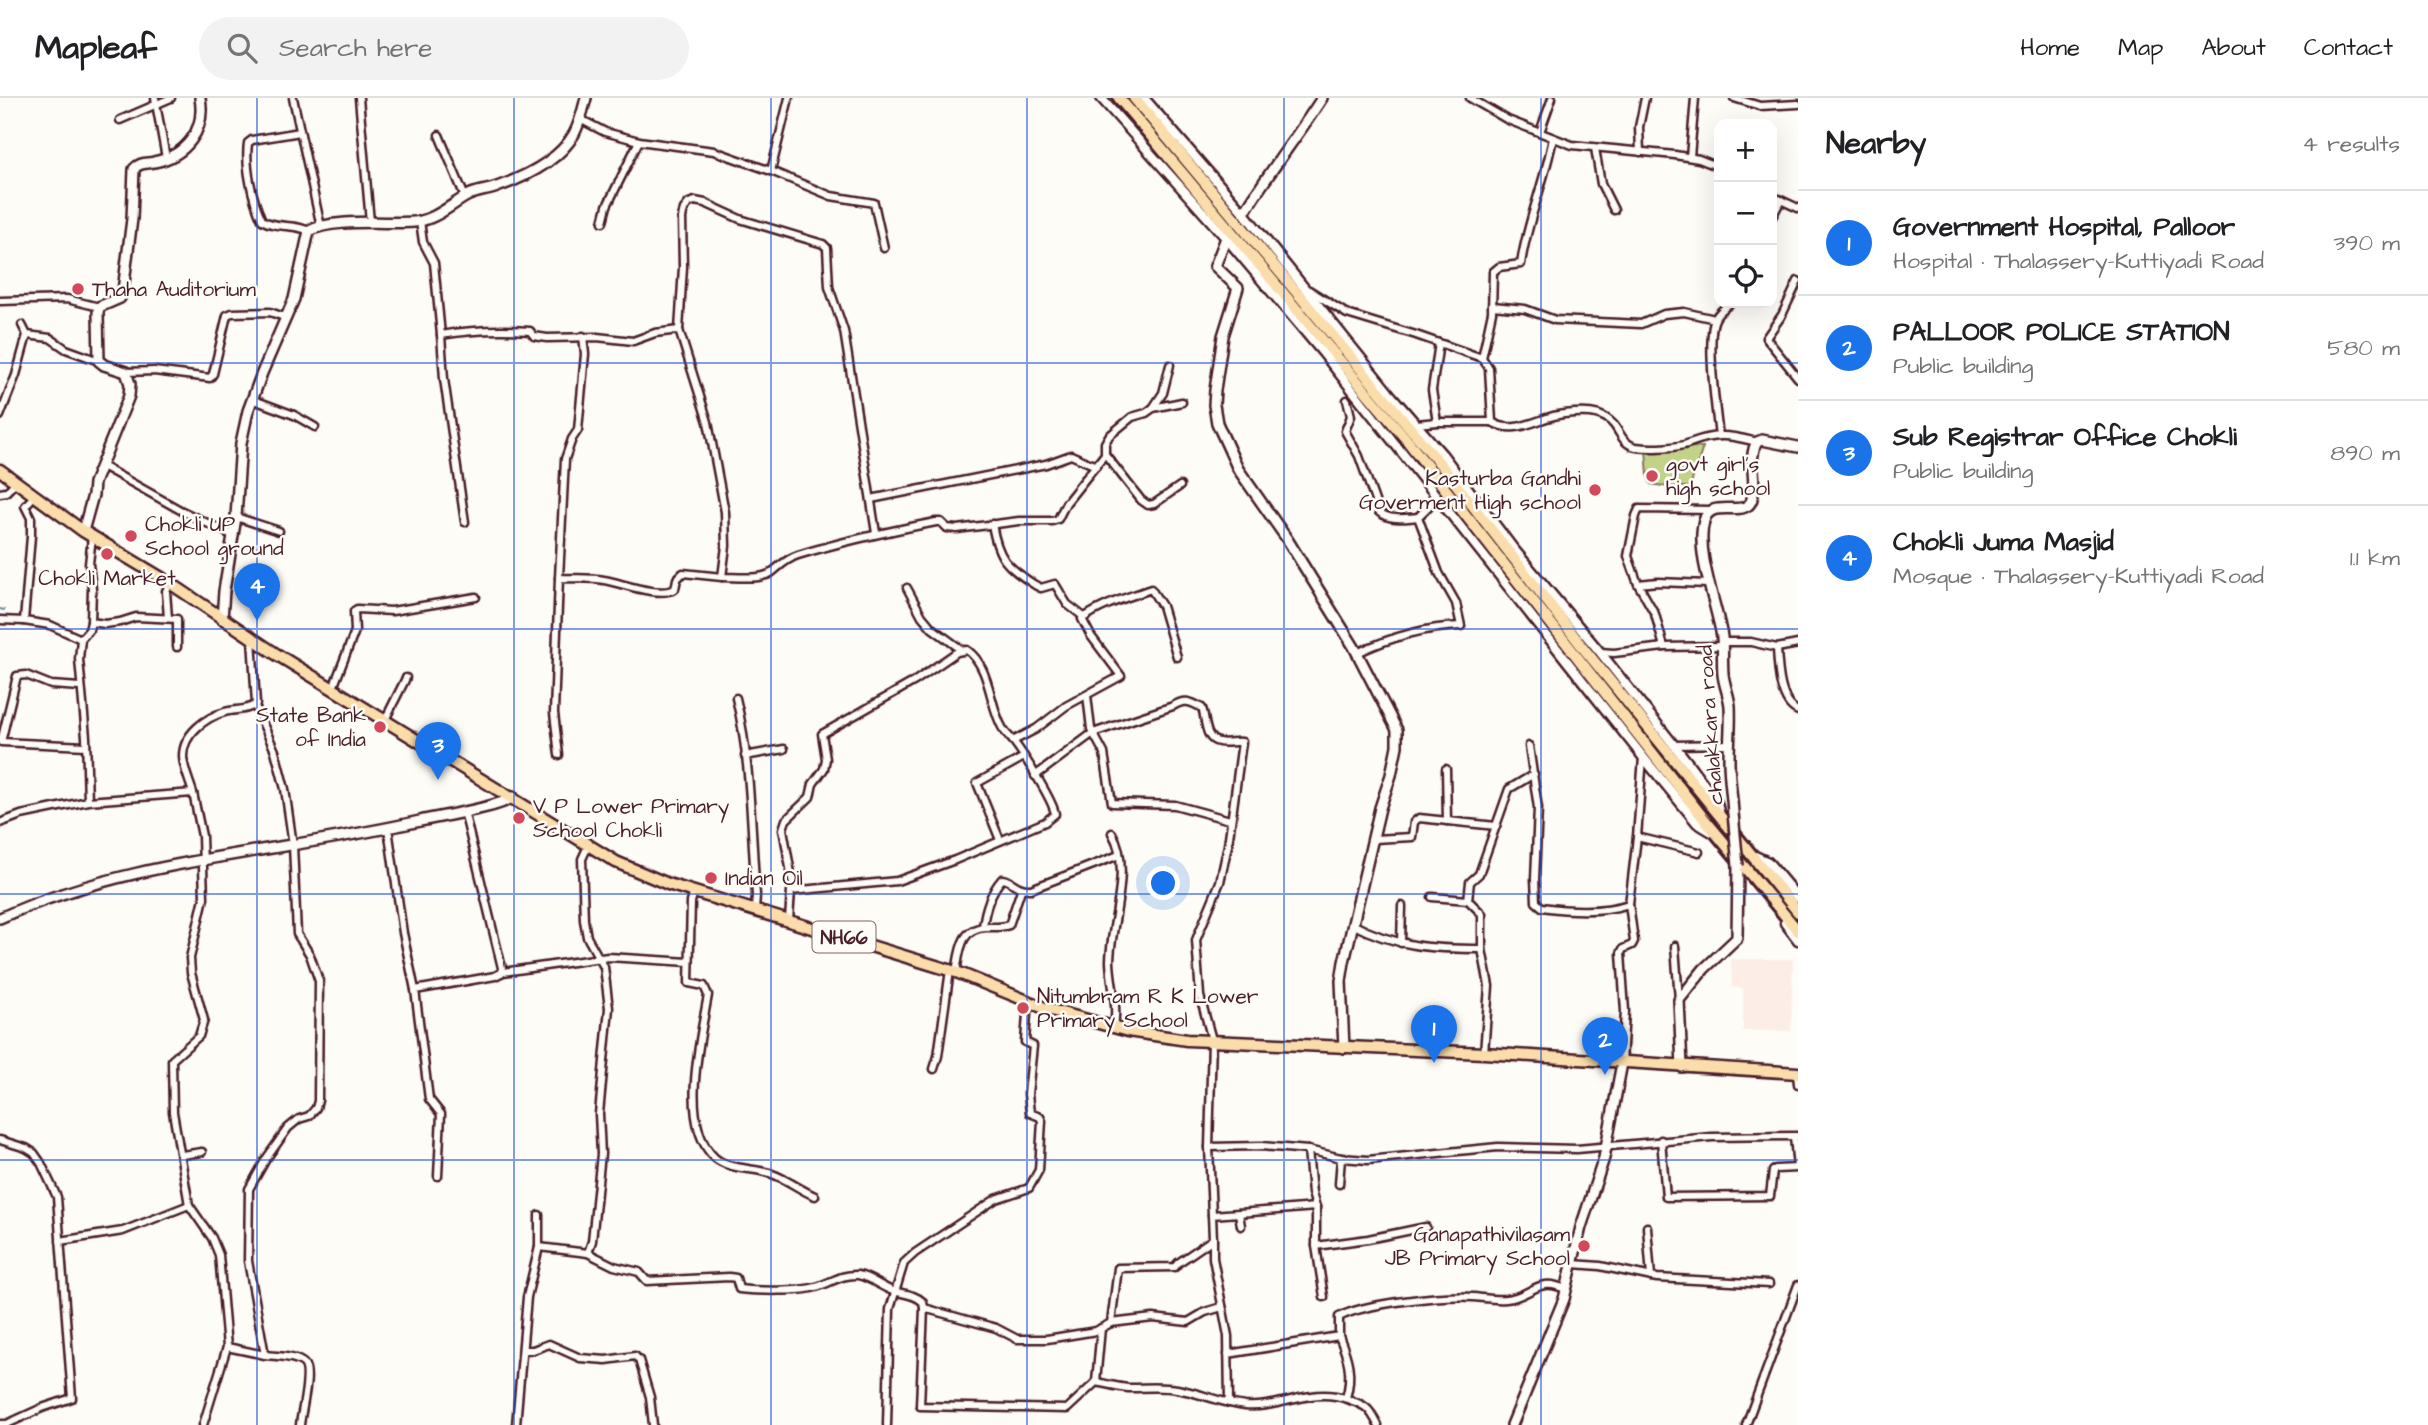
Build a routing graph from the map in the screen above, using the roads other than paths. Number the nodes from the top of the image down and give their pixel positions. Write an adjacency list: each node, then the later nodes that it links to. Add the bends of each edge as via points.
1 (171, 98): 17 (street)
2 (200, 98): 30 (main road, via 198,133)
3 (293, 98): 21 (street)
4 (359, 98): 42 (street)
5 (586, 98): 19 (main road)
6 (789, 98): 33 (street)
7 (1101, 98): 46 (street)
8 (1119, 98): 160 (highway, via 1406,439)
9 (1133, 98): 153 (highway, via 1441,465)
10 (1144, 98): 40 (street)
11 (1322, 98): 40 (main road)
12 (1470, 98): 22 (street)
13 (1552, 98): 22 (street)
14 (1645, 98): 29 (street)
15 (1695, 98): 31 (street)
16 (1734, 98): 18 (street, via 1760,106)
17 (155, 101): 20 (street); 30 (street)
18 (1798, 104)
19 (580, 119): 26 (street); 34 (main road, via 566,145 539,168)
20 (120, 120)
21 (300, 132): 27 (street, via 259,137 248,143); 44 (street)
22 (1540, 132): 25 (street)
23 (249, 133): 27 (street)
24 (439, 135): 34 (street)
25 (1553, 138): 28 (street); 51 (street, via 1522,245 1521,264 1495,268)
26 (639, 141): 33 (street, via 714,151); 43 (street)
27 (248, 148): 45 (street, via 262,220)
28 (1595, 148): 29 (street); 39 (street, via 1601,184)
29 (1640, 152): 31 (street)
30 (166, 158): 52 (main road, via 134,169 123,291 120,298)
31 (1690, 158): 32 (street)
32 (1714, 165)
33 (771, 171): 47 (street, via 831,196 874,203)
34 (465, 197): 41 (main road)
35 (1777, 198): 36 (street)
36 (1782, 200): 37 (street); 38 (street)
37 (1777, 208)
38 (1798, 208)
39 (1614, 210)
40 (1244, 213): 49 (street)
41 (420, 221): 42 (main road); 59 (street, via 422,242 434,263)
42 (370, 222): 44 (main road)
43 (603, 222)
44 (321, 227): 45 (main road)
45 (309, 231): 54 (main road)
46 (1226, 238): 87 (street); 124 (main road, via 1215,266 1236,285 1238,293 1223,336 1215,390 1217,423 1238,469)
47 (884, 248)
48 (1798, 281): 66 (street, via 1766,338)
49 (1305, 287): 61 (street, via 1347,314); 74 (street)
50 (0, 301): 52 (street, via 67,299)
51 (1492, 306): 55 (street, via 1525,309 1555,320 1641,324 1684,312); 62 (street)
52 (99, 307): 63 (main road)
53 (1725, 308): 55 (street)
54 (286, 318): 65 (street, via 270,312 228,315 210,378); 67 (main road)
55 (1715, 319): 76 (street, via 1712,372)
56 (22, 325): 58 (street)
57 (679, 330): 60 (street, via 633,341); 88 (street, via 682,218 689,203 705,203 740,219 823,244 829,287 844,331); 98 (street, via 708,422 725,512)
58 (27, 335): 63 (street, via 50,338); 71 (street)
59 (441, 335): 60 (street, via 514,330 530,331 538,337); 92 (street)
60 (583, 336): 99 (street, via 578,430 565,459)
61 (1439, 343): 62 (street); 72 (street, via 1432,390)
62 (1482, 358): 73 (street, via 1489,368)
63 (99, 361): 65 (main road)
64 (1170, 365): 70 (street, via 1163,393)
65 (126, 372): 80 (main road, via 129,396)
66 (1798, 378)
67 (254, 400): 75 (street); 90 (main road, via 241,443)
68 (1347, 400): 91 (street, via 1351,416 1345,431 1379,512 1392,518)
69 (1182, 402): 70 (street)
70 (1153, 408): 79 (street, via 1132,417 1109,436)
71 (0, 416)
72 (1437, 422): 73 (street); 74 (street)
73 (1492, 422): 76 (street, via 1512,428 1559,414 1598,414 1614,425 1625,442 1642,447 1683,445)
74 (1416, 424): 123 (street)
75 (314, 427)
76 (1719, 436): 77 (street)
77 (1757, 442): 78 (main road); 89 (main road, via 1750,505)
78 (1798, 447)
79 (1105, 454): 81 (street); 84 (street, via 1148,505)
80 (102, 466): 96 (main road, via 94,483); 97 (street)
81 (1096, 466): 88 (street, via 1071,455); 93 (street, via 1058,519)
82 (0, 470): 83 (main road, NH66)
83 (15, 483): 85 (street); 86 (main road, NH66)
84 (1180, 486)
85 (0, 493)
86 (34, 496): 96 (main road, NH66); 113 (street, via 25,506 31,518 31,536)
87 (1438, 497): 91 (street); 145 (street)
88 (871, 499): 95 (street)
89 (1712, 510): 102 (street, via 1639,509 1629,556); 103 (main road, chalakkara road, via 1703,523)
90 (236, 517): 94 (street); 97 (main road)
91 (1418, 517): 124 (street, via 1456,603 1461,626 1420,630)
92 (465, 522)
93 (992, 524): 95 (street, via 957,529 936,522); 109 (street, via 1003,559 1041,588 1055,583 1068,604)
94 (279, 531)
95 (876, 533): 98 (street, via 794,556 761,576)
96 (88, 534): 101 (main road, NH66); 114 (street)
97 (232, 535): 112 (main road)
98 (722, 577): 99 (street, via 683,573 675,589 668,591 601,579)
99 (559, 578): 142 (street, via 554,713)
100 (1150, 580): 105 (street)
101 (170, 583): 110 (street, via 166,591); 112 (main road, NH66)
102 (1638, 584): 103 (street); 120 (street, via 1655,614)
103 (1708, 584): 117 (main road, chalakkara road)
104 (907, 589): 121 (street, via 932,628)
105 (1151, 589): 109 (street, via 1110,602); 125 (street, via 1163,606)
106 (476, 597): 108 (street, via 392,611)
107 (350, 602): 108 (street)
108 (354, 611): 128 (street, via 355,631)
109 (1084, 617): 129 (street, via 1082,624 1121,676)
110 (168, 618): 114 (street); 119 (street, via 177,619)
111 (0, 620): 113 (street)
112 (222, 620): 115 (main road, NH66)
113 (23, 621): 116 (street, via 50,625)
114 (91, 622): 116 (street)
115 (252, 638): 128 (main road, NH66); 131 (street)
116 (82, 639): 127 (street)
117 (1722, 644): 120 (street); 122 (street, via 1751,642); 137 (main road, chalakkara road, via 1730,705)
118 (1798, 644): 122 (street)
119 (177, 646)
120 (1664, 646): 123 (street)
121 (967, 648): 136 (street, via 980,664 998,717); 171 (street, via 822,734 824,769 810,797 786,820 783,829)
122 (1777, 648): 132 (street, via 1786,700)
123 (1600, 652): 138 (street)
124 (1357, 653): 162 (main road, via 1397,730)
125 (1178, 657)
126 (407, 678): 133 (street)
127 (80, 687): 135 (street, via 17,676); 139 (street)
128 (333, 688): 133 (main road, NH66)
129 (1087, 695): 134 (street); 136 (street)
130 (736, 698): 143 (street)
131 (255, 706): 149 (street, via 222,713 190,734 183,758); 164 (street, via 275,751)
132 (1798, 712)
133 (385, 720): 150 (main road, NH66)
134 (1093, 733): 148 (street); 154 (street, via 1104,753 1112,803 1175,805); 154 (street, via 1180,701 1193,702 1204,712 1212,740 1242,742)
135 (0, 741): 139 (street)
136 (1013, 741): 144 (street)
137 (1729, 744): 138 (street); 196 (main road, chalakkara road, bridge, via 1738,866 1737,938)
138 (1674, 745): 153 (street, via 1717,802)
139 (86, 746): 151 (street)
140 (1528, 746): 147 (street)
141 (784, 749): 143 (street)
142 (559, 755)
143 (745, 756): 179 (street)
144 (1024, 757): 148 (street); 163 (street, via 977,783)
145 (1643, 757): 160 (street, via 1697,823); 161 (street)
146 (1446, 769): 155 (street)
147 (1534, 775): 157 (street, via 1509,789); 177 (street, via 1536,902 1542,907 1587,910)
148 (1035, 776): 163 (street, via 1055,814)
149 (193, 793): 151 (street); 169 (street)
150 (513, 797): 152 (main road); 165 (main road, NH66)
151 (88, 801): 156 (street)
152 (464, 811): 158 (main road); 193 (street)
153 (1720, 819): 167 (highway)
154 (1230, 820): 198 (street, via 1220,882 1196,940 1200,996)
155 (1447, 821): 157 (street); 162 (street, via 1419,818 1412,837)
156 (0, 823)
157 (1496, 826): 176 (street, via 1479,874 1470,882)
158 (388, 828): 164 (main road); 194 (street)
159 (1112, 833): 168 (street)
160 (1719, 835): 170 (highway)
161 (1637, 837): 166 (street); 177 (street)
162 (1374, 839): 183 (main road)
163 (1000, 840): 171 (street, via 897,881)
164 (293, 845): 169 (main road); 245 (street, via 297,934 319,981 318,1101 309,1116 288,1128 250,1189 248,1261)
165 (588, 846): 173 (main road, NH66, via 638,872); 190 (street, via 582,859 584,919)
166 (1699, 852)
167 (1749, 852): 175 (street, via 1768,862); 180 (highway)
168 (1119, 855): 172 (street, via 1043,886); 197 (street, via 1110,962 1116,1000)
169 (203, 860): 181 (main road, via 83,887); 212 (street, via 204,898 190,958 204,1020 199,1035 172,1060 173,1112)
170 (1762, 887): 185 (highway); 186 (street, via 1764,898)
171 (794, 890): 182 (street)
172 (1021, 890): 184 (street, via 1009,925); 184 (street, via 1006,879 1000,881 988,903)
173 (694, 892): 179 (main road, NH66); 191 (street)
174 (1432, 897): 176 (street)
175 (1798, 898)
176 (1468, 900): 189 (street, via 1482,914)
177 (1629, 904): 201 (street, via 1634,941 1621,953)
178 (1402, 906): 187 (street)
179 (755, 910): 182 (main road, NH66)
180 (1798, 912)
181 (0, 918)
182 (789, 920): 192 (main road, NH66)
183 (1352, 924): 187 (street); 199 (main road, via 1341,981)
184 (983, 927): 192 (street, via 962,939)
185 (1798, 932)
186 (1798, 940)
187 (1401, 943): 189 (street)
188 (1675, 946): 196 (street)
189 (1482, 949): 200 (street, via 1489,986)
190 (597, 958): 191 (street); 193 (street); 229 (street, via 604,967 608,1008 599,1114 601,1154)
191 (689, 962): 216 (street, via 689,983 704,986 708,995 697,1061 696,1112 701,1136 716,1159 768,1172)
192 (953, 971): 195 (main road, NH66); 203 (street)
193 (503, 972): 194 (street)
194 (415, 990): 214 (street, via 429,1099 441,1114)
195 (1028, 1000): 197 (main road, NH66); 235 (street, via 1025,1042 1033,1046 1030,1113 1042,1121 1039,1170 1029,1188 996,1199 915,1254 905,1263)
196 (1679, 1000): 202 (main road)
197 (1114, 1027): 198 (main road, NH66, via 1158,1037)
198 (1212, 1040): 199 (main road, NH66); 208 (street)
199 (1344, 1048): 200 (main road, NH66)
200 (1484, 1053): 201 (main road, NH66)
201 (1622, 1063): 202 (main road, NH66); 209 (main road)
202 (1682, 1067): 204 (main road, NH66)
203 (934, 1069)
204 (1798, 1077)
205 (1796, 1137): 207 (street); 207 (street, via 1797,1168 1773,1171 1770,1196 1666,1198)
206 (0, 1140): 226 (street, via 26,1148 41,1163 57,1197)
207 (1661, 1140): 209 (street)
208 (1209, 1147): 210 (street); 221 (street)
209 (1606, 1147): 213 (street, via 1498,1147 1384,1159); 230 (main road)
210 (1308, 1150): 213 (street); 218 (street)
211 (202, 1152): 212 (street)
212 (181, 1155): 217 (street)
213 (1341, 1158): 215 (street)
214 (438, 1175)
215 (1339, 1184)
216 (815, 1196)
217 (189, 1205): 226 (street, via 123,1231); 242 (street, via 219,1255)
218 (1317, 1207): 219 (street); 227 (street)
219 (1239, 1213): 221 (street); 222 (street)
220 (539, 1215): 228 (street)
221 (1212, 1216): 225 (street)
222 (1241, 1226)
223 (1426, 1227): 227 (street)
224 (1647, 1227): 231 (street)
225 (1213, 1239): 237 (street); 239 (street, via 1175,1267 1118,1268)
226 (60, 1241): 249 (street, via 72,1398)
227 (1316, 1246): 236 (street)
228 (539, 1247): 229 (street); 243 (street, via 527,1297)
229 (588, 1253): 235 (street, via 639,1272 647,1281 729,1277 736,1278 739,1289 782,1290 812,1288 856,1275)
230 (1573, 1264): 231 (street); 234 (main road)
231 (1651, 1277): 232 (street)
232 (1769, 1284)
233 (1798, 1285): 257 (street)
234 (1567, 1290): 241 (street, via 1544,1284 1506,1299 1429,1299 1380,1305 1339,1317); 256 (main road)
235 (895, 1291): 238 (street, via 920,1299); 254 (street, via 888,1335)
236 (1324, 1297)
237 (1222, 1307): 239 (street, via 1188,1322 1153,1318); 244 (street)
238 (924, 1308): 240 (street, via 996,1328 1017,1339 1047,1339); 246 (street, via 920,1406 1067,1409)
239 (1111, 1323): 240 (street)
240 (1101, 1328): 246 (street)
241 (1339, 1336): 244 (street); 247 (street, via 1349,1360)
242 (227, 1347): 245 (street); 250 (street)
243 (524, 1350): 252 (street); 253 (street, via 549,1344 580,1358 635,1356 650,1398)
244 (1228, 1354): 248 (street)
245 (265, 1355): 251 (street, via 305,1365)
246 (1096, 1382): 248 (street, via 1128,1388 1177,1388)
247 (1346, 1398): 248 (street, via 1322,1393 1261,1405); 255 (street, via 1371,1410)
248 (1229, 1403)
249 (0, 1424)
250 (203, 1425)
251 (300, 1425)
252 (516, 1425)
253 (653, 1425)
254 (887, 1425)
255 (1378, 1425)
256 (1512, 1425)
257 (1746, 1425)

